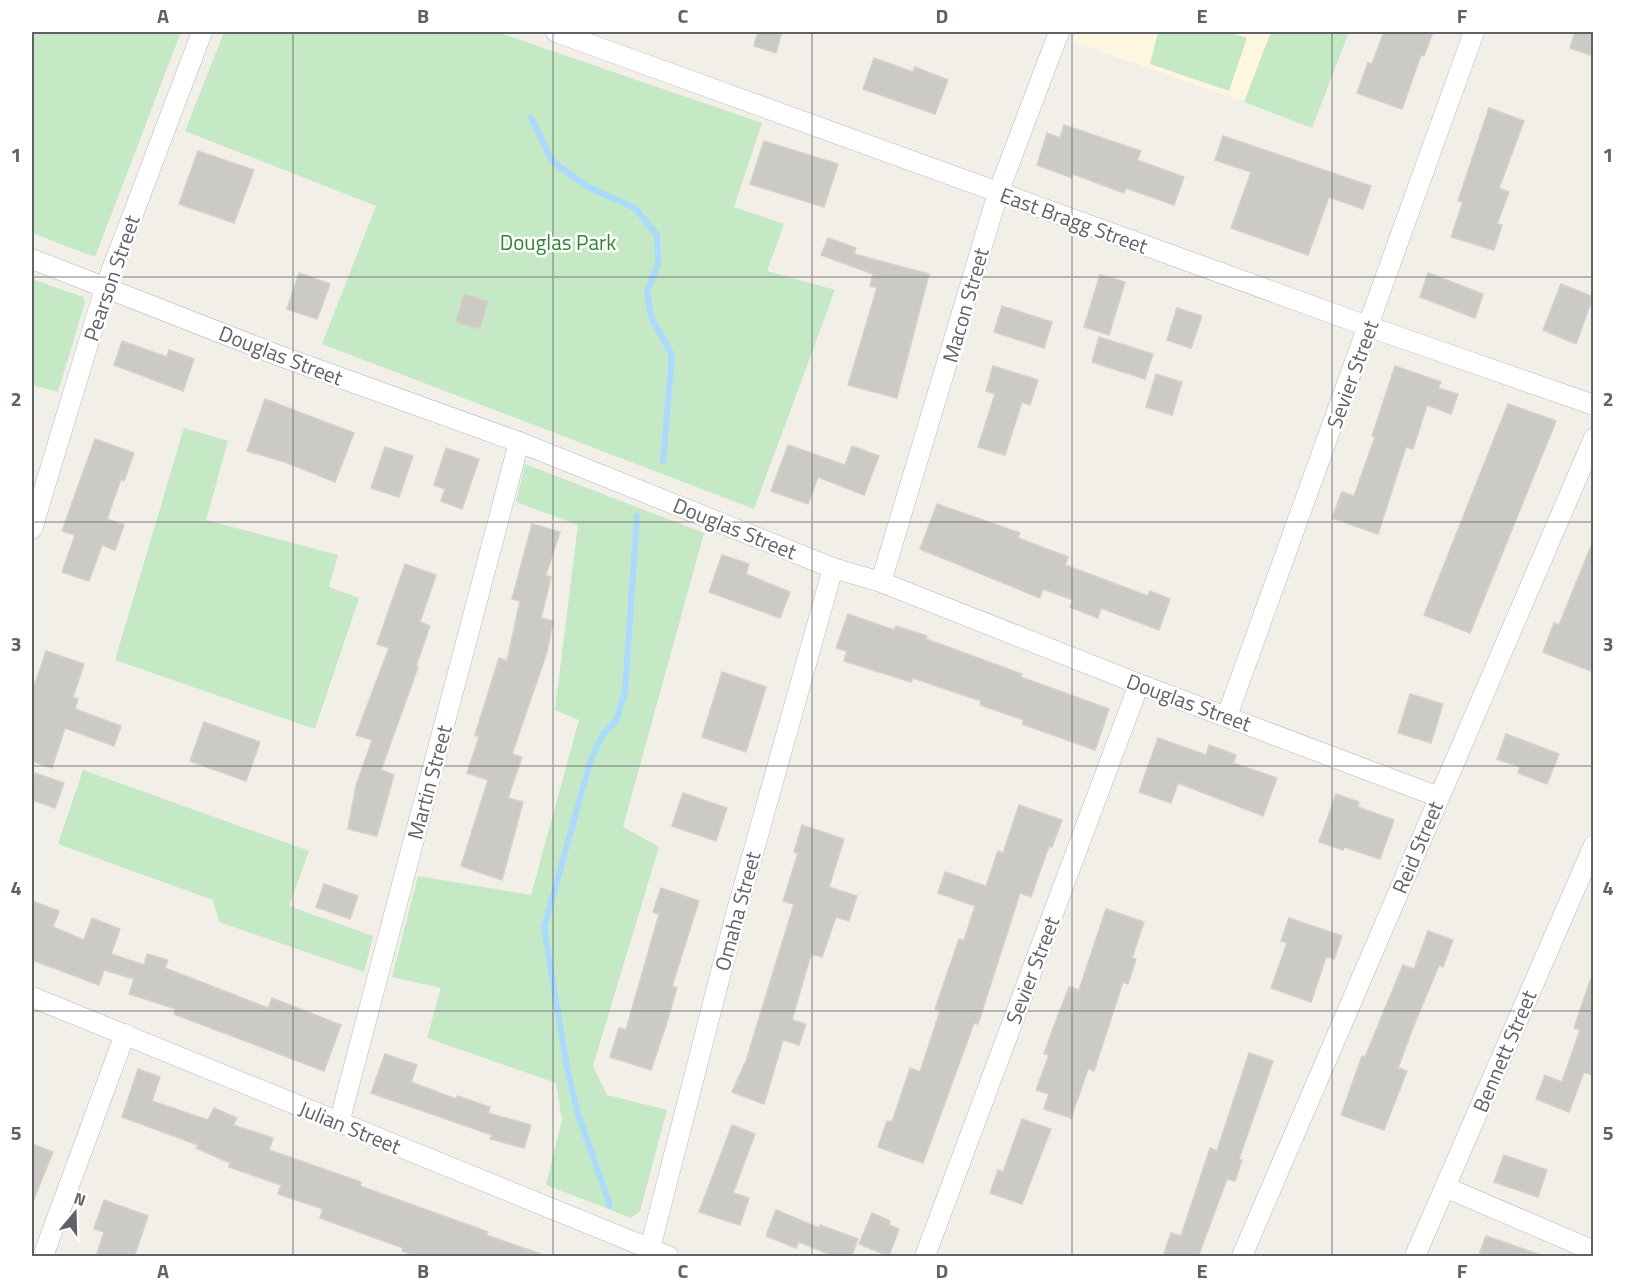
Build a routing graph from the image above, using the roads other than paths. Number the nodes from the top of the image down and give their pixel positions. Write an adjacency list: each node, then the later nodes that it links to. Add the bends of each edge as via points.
1 (202, 32): 7 (street, Pearson Street)
2 (556, 32): 5 (street, East Bragg Street)
3 (1059, 32): 5 (street, Macon Street)
4 (1474, 32): 8 (street, Sevier Street)
5 (998, 193): 8 (street, East Bragg Street); 14 (street, Macon Street)
6 (32, 259): 7 (street, Douglas Street)
7 (105, 288): 11 (street, Douglas Street); 12 (street, Pearson Street)
8 (1370, 327): 9 (street, East Bragg Street); 16 (street, Sevier Street)
9 (1593, 405)
10 (1593, 438): 17 (street, Reid Street)
11 (519, 442): 13 (street, Douglas Street); 22 (street, Martin Street)
12 (32, 529)
13 (833, 568): 14 (street, Douglas Street); 25 (street, Omaha Street, via 737,910)
14 (881, 582): 15 (street, Douglas Street)
15 (1139, 684): 16 (street, Douglas Street); 27 (street, Sevier Street)
16 (1227, 716): 17 (street, Douglas Street)
17 (1438, 796): 28 (street, Reid Street)
18 (1593, 845): 19 (street, Bennett Street)
19 (1587, 877): 23 (street, Bennett Street)
20 (32, 997): 21 (street, Julian Street)
21 (125, 1035): 22 (street, Julian Street); 26 (street)
22 (339, 1123): 25 (street, Julian Street)
23 (1445, 1187): 24 (street); 29 (street, Bennett Street)
24 (1593, 1251)
25 (655, 1254)
26 (43, 1257)
27 (925, 1257)
28 (1242, 1257)
29 (1414, 1257)

